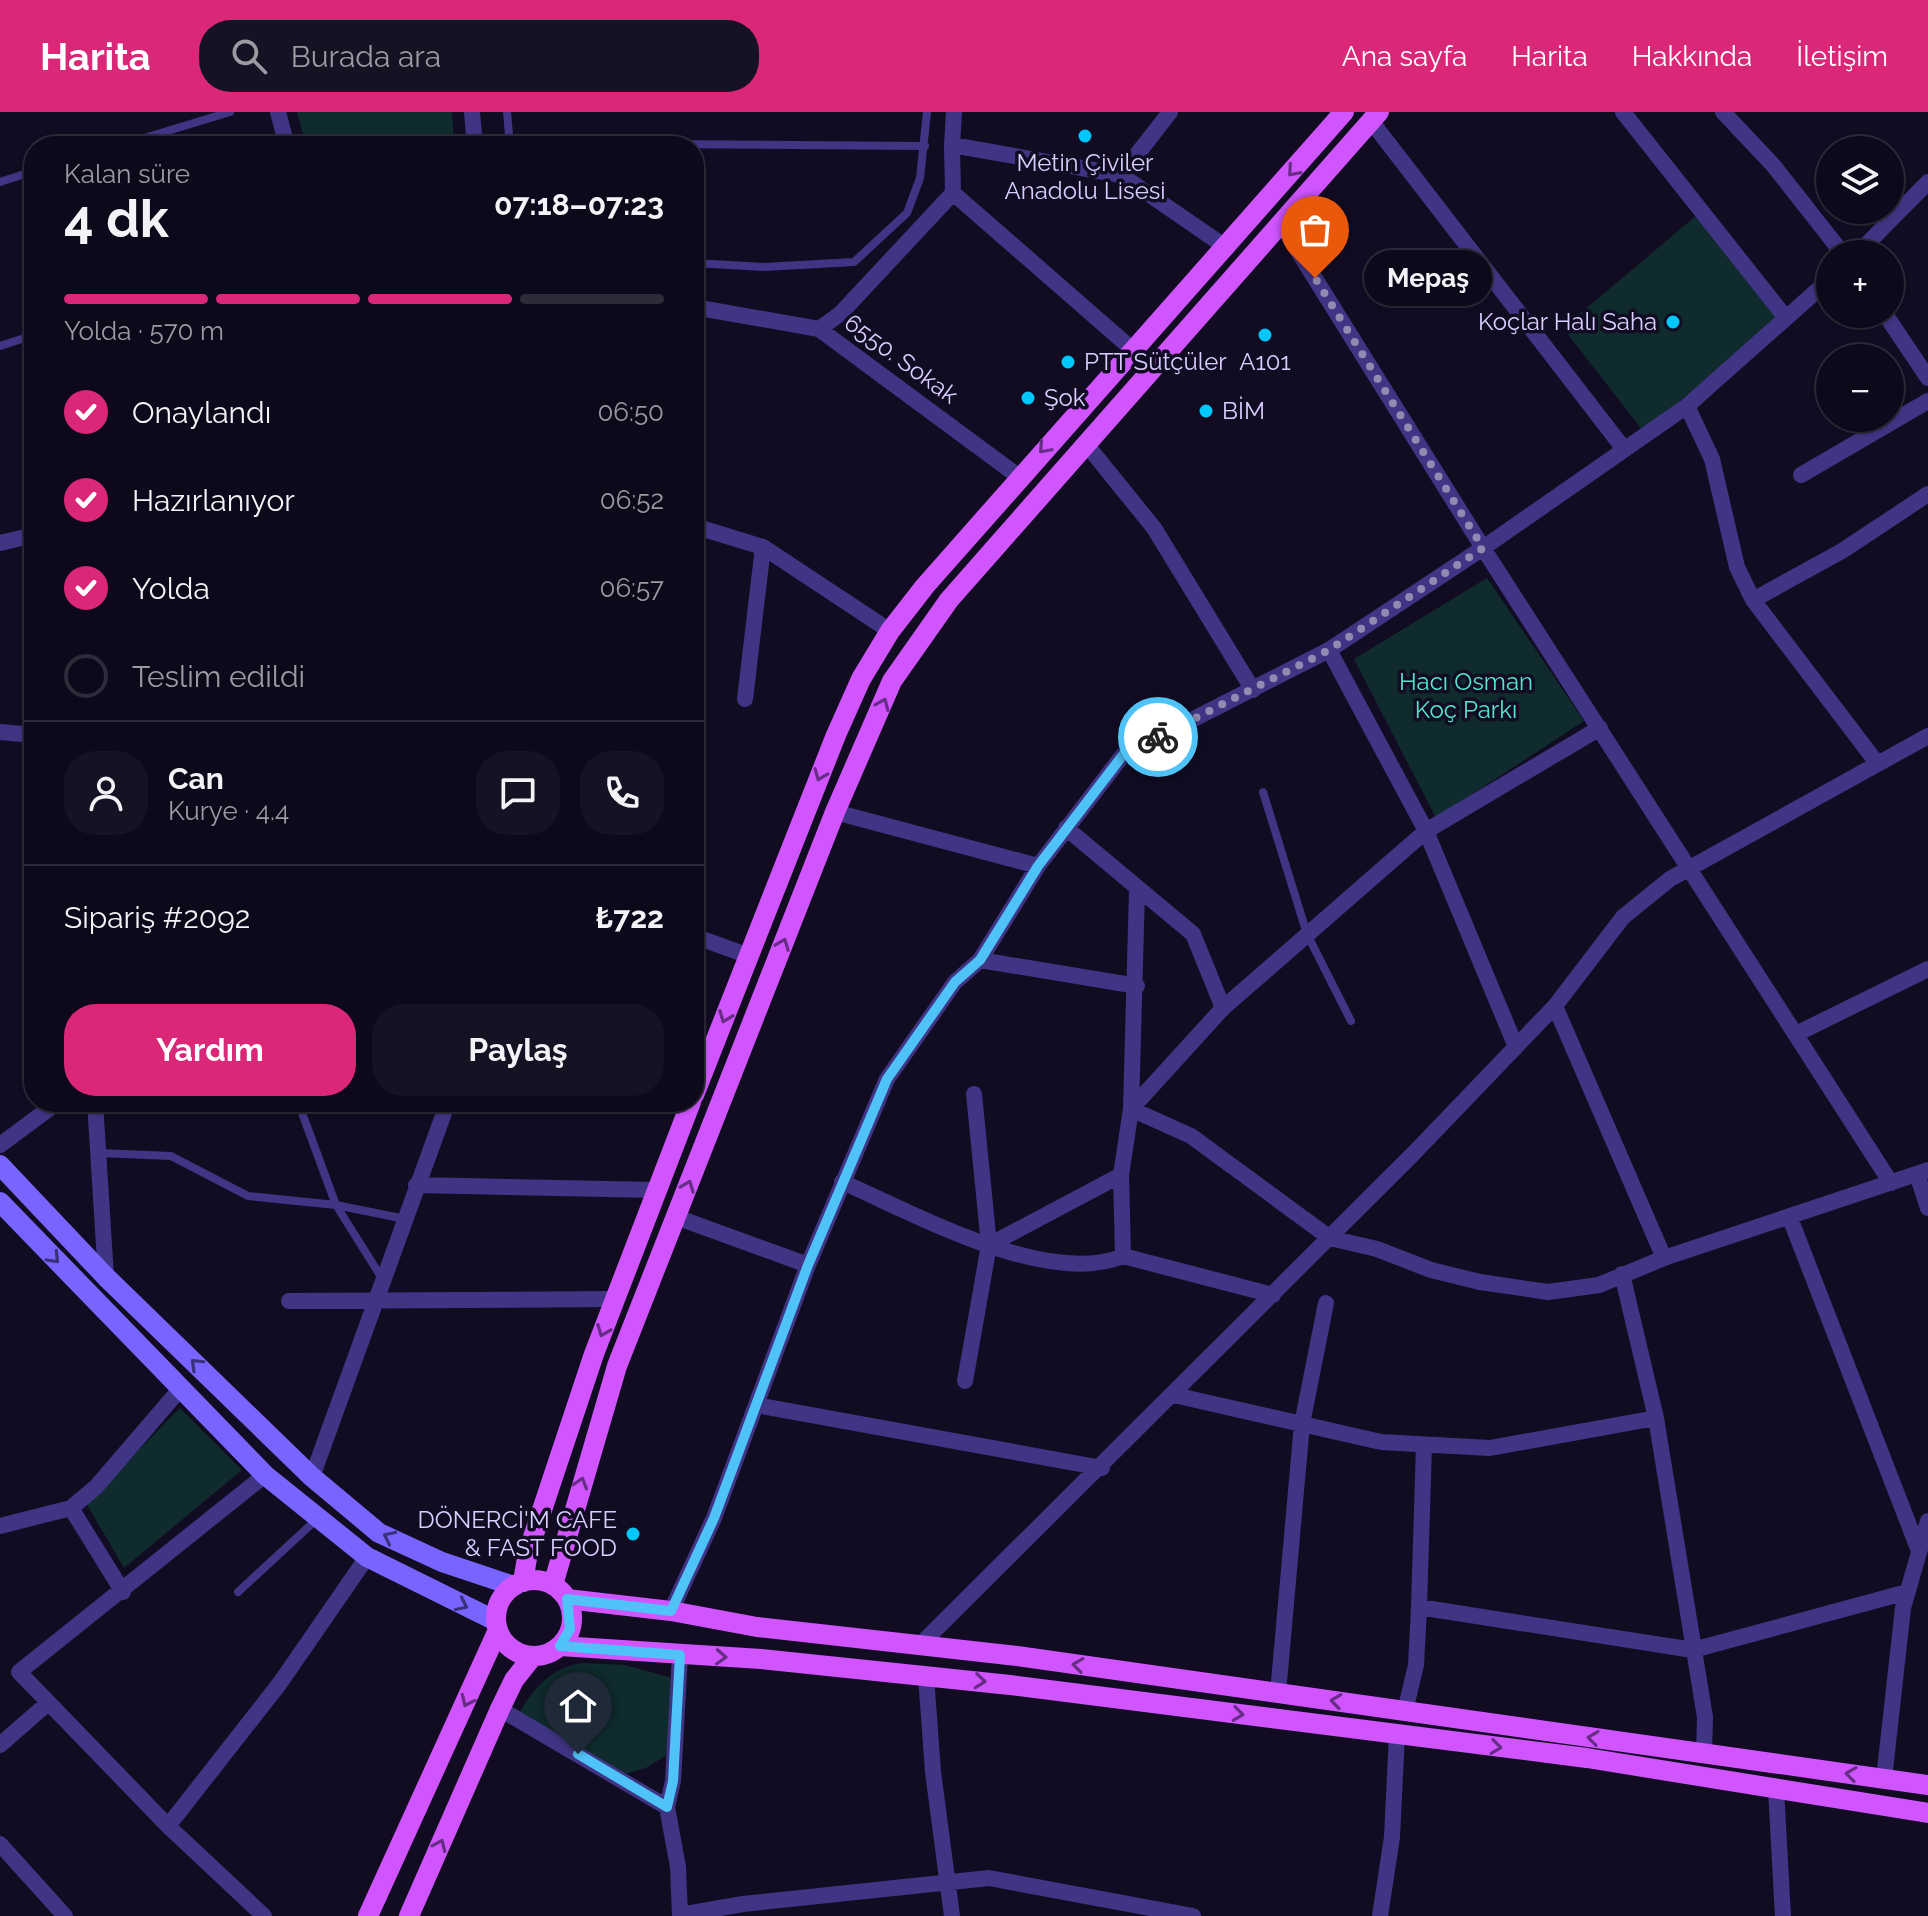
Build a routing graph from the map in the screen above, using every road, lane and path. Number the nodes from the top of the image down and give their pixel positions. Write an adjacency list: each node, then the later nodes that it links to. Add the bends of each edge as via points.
1 (230, 112): 12 (lane)
2 (278, 112): 13 (street)
3 (472, 112): 14 (street)
4 (507, 112): 15 (lane)
5 (927, 112): 18 (lane)
6 (954, 112): 17 (street)
7 (1170, 112): 20 (street)
8 (1344, 112): 27 (main road, one-way to 27)
9 (1623, 112): 31 (street)
10 (1723, 112): 25 (street)
11 (1375, 116): 24 (main road); 41 (street)
12 (151, 136)
13 (284, 136)
14 (474, 136)
15 (509, 136)
16 (704, 145): 18 (lane)
17 (952, 145): 20 (street); 23 (street)
18 (925, 146): 28 (lane, via 907,213 854,262 764,267)
19 (24, 174): 21 (lane)
20 (1121, 175): 27 (street)
21 (0, 182)
22 (1928, 182): 26 (street)
23 (953, 193): 33 (street, via 840,314); 36 (street)
24 (1281, 224): 40 (main road); 49 (street)
25 (1832, 240)
26 (1871, 240)
27 (1227, 248): 36 (main road)
28 (704, 264)
29 (1816, 291): 31 (street)
30 (704, 309): 33 (street, 6550. Sokak)
31 (1786, 318): 39 (street)
32 (1894, 328): 37 (street)
33 (819, 329): 43 (street, 6550. Sokak)
34 (24, 338): 35 (lane)
35 (0, 346)
36 (1133, 350): 43 (main road, one-way to 43)
37 (1928, 378)
38 (1928, 401): 42 (street)
39 (1687, 406): 41 (street); 50 (street, via 1712,459 1737,567)
40 (1086, 444): 53 (street, via 1154,528); 61 (main road, one-way to 40, via 892,681 916,643)
41 (1624, 449): 49 (street)
42 (1801, 475)
43 (1018, 476): 51 (main road)
44 (1928, 494): 50 (street, via 1842,551)
45 (704, 529): 48 (street)
46 (24, 537): 47 (street)
47 (0, 543)
48 (763, 547): 51 (street); 54 (street)
49 (1483, 548): 52 (street); 55 (street)
50 (1753, 600): 59 (street)
51 (890, 631): 69 (main road, one-way to 69, via 836,735)
52 (1329, 650): 53 (street); 63 (street)
53 (1253, 690): 62 (street, via 1123,755)
54 (745, 699)
55 (1600, 728): 63 (street); 65 (street)
56 (0, 732): 57 (street)
57 (24, 734)
58 (1928, 736): 59 (street)
59 (1877, 763): 65 (street)
60 (1263, 792): 67 (lane)
61 (835, 812): 64 (street); 98 (main road, one-way to 61)
62 (1066, 828): 64 (street); 66 (street)
63 (1426, 831): 67 (street); 77 (street)
64 (1038, 866): 70 (street)
65 (1690, 867): 73 (street, via 1623,917); 76 (street)
66 (1137, 890): 72 (street); 74 (street, via 1193,934)
67 (1307, 934): 74 (street); 75 (lane)
68 (704, 940): 69 (street)
69 (749, 956): 78 (main road, one-way to 78)
70 (980, 960): 72 (street); 91 (street, via 955,982 887,1079)
71 (1928, 969): 76 (street)
72 (1137, 986): 80 (street)
73 (1555, 1006): 77 (street); 104 (street)
74 (1223, 1008): 80 (street)
75 (1351, 1021)
76 (1796, 1034): 92 (street)
77 (1516, 1047): 101 (street)
78 (704, 1070)
79 (974, 1094): 102 (street)
80 (1131, 1109): 90 (street); 101 (street, via 1191,1136)
81 (45, 1112): 86 (street)
82 (96, 1112): 87 (street)
83 (302, 1112): 96 (lane)
84 (444, 1112): 93 (street)
85 (687, 1112): 94 (main road)
86 (0, 1145)
87 (100, 1153): 96 (lane, via 171,1156 248,1196); 107 (street)
88 (0, 1165): 107 (main road)
89 (1922, 1172): 92 (street); 97 (street)
90 (1121, 1175): 102 (street); 103 (street)
91 (842, 1182): 102 (street); 105 (street)
92 (1891, 1183): 99 (street)
93 (416, 1185): 94 (street); 100 (street)
94 (657, 1190): 111 (main road)
95 (0, 1202): 115 (main road, one-way to 115)
96 (336, 1205): 100 (lane); 108 (lane)
97 (1928, 1208)
98 (676, 1217): 105 (street); 133 (main road, one-way to 98, via 617,1366)
99 (1790, 1218): 104 (street); 128 (street)
100 (405, 1219): 108 (street)
101 (1330, 1238): 106 (street, via 1431,1270 1548,1292 1599,1285); 109 (street)
102 (989, 1245): 103 (street, via 1055,1264 1103,1265); 114 (street)
103 (1123, 1256): 109 (street)
104 (1664, 1258): 106 (street)
105 (808, 1265): 117 (street)
106 (1622, 1274): 118 (street)
107 (106, 1277): 123 (main road, one-way to 107)
108 (383, 1280): 110 (street)
109 (1273, 1295): 116 (street)
110 (376, 1299): 111 (street); 112 (street); 123 (street)
111 (615, 1299): 130 (main road, one-way to 130)
112 (289, 1301)
113 (1326, 1303): 119 (street)
114 (965, 1381)
115 (181, 1388): 122 (main road); 124 (street, via 96,1487)
116 (1174, 1395): 119 (street); 121 (street)
117 (756, 1405): 121 (street); 136 (street, via 714,1518)
118 (1656, 1418): 120 (street, via 1490,1448); 140 (street)
119 (1302, 1424): 120 (street, via 1381,1442); 144 (street)
120 (1424, 1445): 135 (street)
121 (1102, 1468): 138 (street)
122 (265, 1475): 125 (main road); 131 (street)
123 (312, 1477): 130 (main road, one-way to 123, via 442,1562 379,1533)
124 (71, 1508): 127 (street); 131 (street)
125 (318, 1519): 129 (main road); 132 (lane)
126 (1928, 1521): 128 (street)
127 (0, 1526)
128 (1919, 1551): 134 (street)
129 (367, 1557): 137 (main road, one-way to 137); 156 (street, via 280,1683)
130 (518, 1584): 133 (main road, via 533,1580); 137 (main road, via 500,1601)
131 (123, 1592): 145 (street, via 19,1672)
132 (238, 1592)
133 (560, 1592): 136 (main road); 139 (main road, via 570,1629)
134 (1907, 1592): 140 (street); 151 (street)
135 (1419, 1607): 140 (street); 147 (street, via 1416,1665)
136 (671, 1611): 138 (main road, via 757,1627)
137 (497, 1626): 142 (main road, via 515,1651); 161 (main road, one-way to 161)
138 (920, 1645): 144 (main road, one-way to 138)
139 (560, 1646): 141 (main road); 142 (main road)
140 (1693, 1650): 150 (street, via 1705,1717)
141 (680, 1655): 143 (main road, one-way to 143); 154 (street)
142 (533, 1656): 146 (main road)
143 (926, 1676): 148 (main road, one-way to 148); 158 (street)
144 (1278, 1693): 147 (main road, one-way to 144)
145 (48, 1703): 149 (street); 156 (street)
146 (500, 1709): 154 (street); 162 (main road, one-way to 146)
147 (1405, 1711): 150 (main road, one-way to 147)
148 (1397, 1734): 153 (main road, one-way to 153); 166 (street, via 1392,1837)
149 (0, 1745)
150 (1704, 1754): 151 (main road, one-way to 150)
151 (1884, 1779): 152 (main road)
152 (1928, 1785)
153 (1776, 1789): 155 (main road); 167 (street)
154 (667, 1807): 163 (street)
155 (1928, 1813)
156 (168, 1826): 160 (street)
157 (0, 1844): 159 (street)
158 (947, 1883): 163 (street, via 743,1904); 164 (street); 165 (street, via 989,1878)
159 (65, 1916)
160 (264, 1916)
161 (368, 1916)
162 (409, 1916)
163 (680, 1916)
164 (952, 1916)
165 (1193, 1916)
166 (1380, 1916)
167 (1783, 1916)

